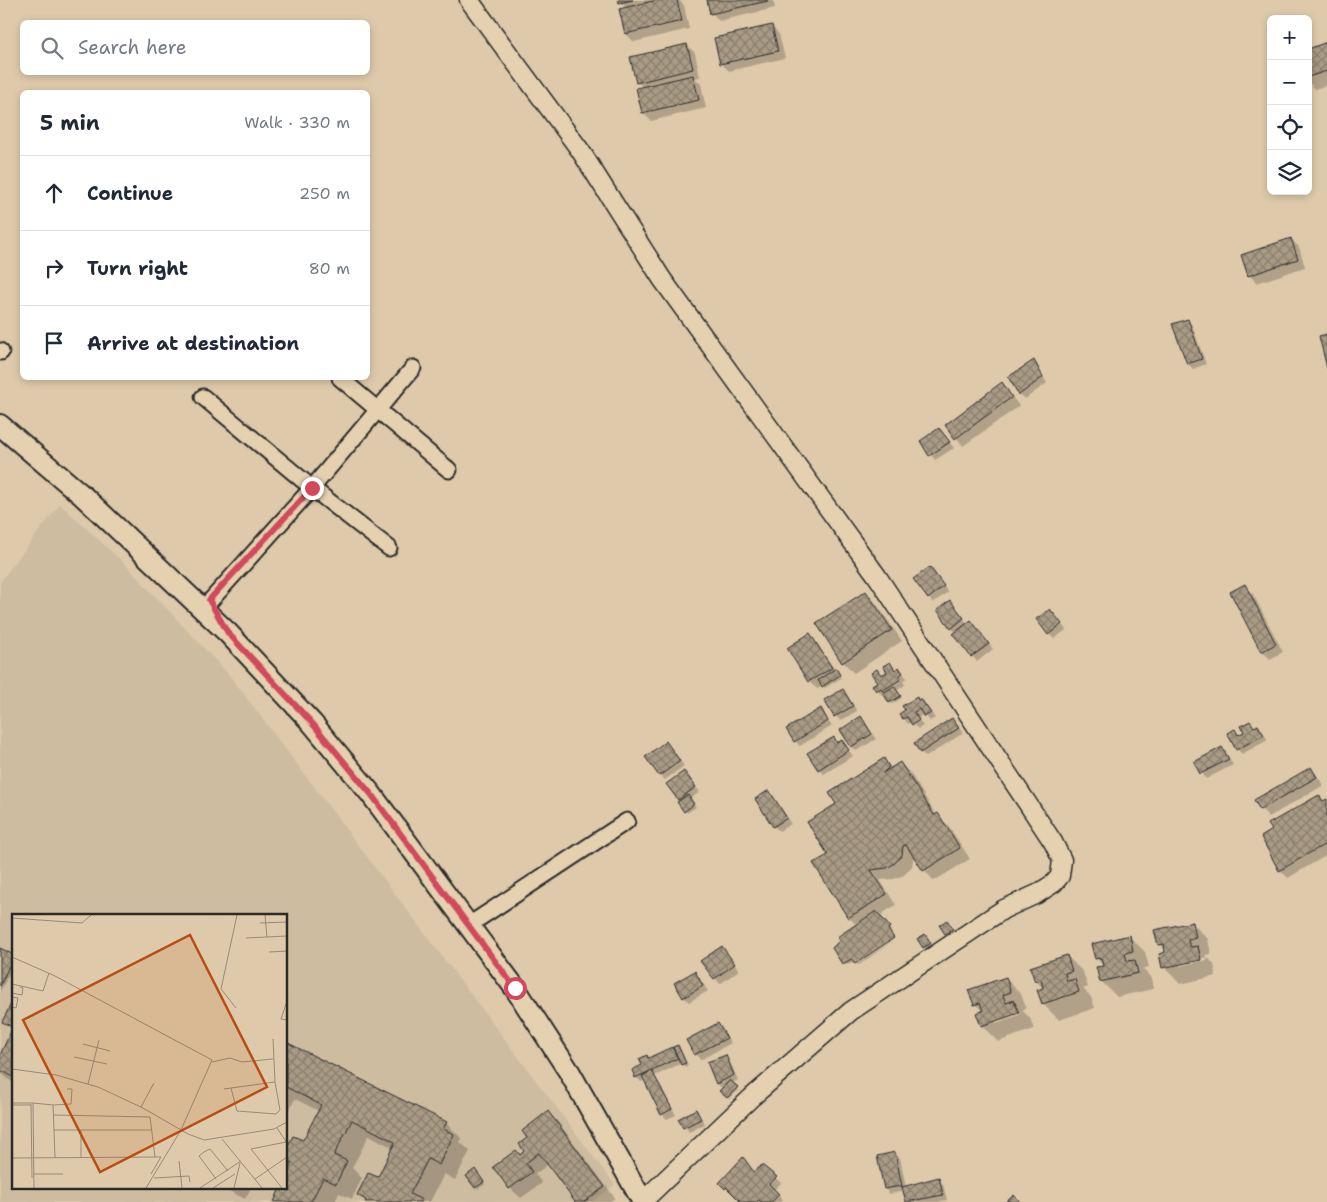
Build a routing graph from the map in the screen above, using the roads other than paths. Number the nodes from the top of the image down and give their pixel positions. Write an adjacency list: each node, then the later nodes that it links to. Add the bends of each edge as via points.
1 (469, 0): 14 (street, via 580,150 662,279 876,576 1062,860 1060,876 1047,889 1004,909 834,1024)
2 (413, 368): 6 (street)
3 (342, 380): 6 (street)
4 (203, 397): 9 (street)
5 (0, 409): 11 (main road, via 103,498)
6 (376, 410): 8 (street); 9 (street)
7 (0, 425): 11 (main road)
8 (449, 470)
9 (312, 488): 10 (street); 11 (street)
10 (389, 548)
11 (205, 605): 13 (main road, via 312,723 371,794)
12 (627, 821): 13 (street)
13 (470, 924): 14 (main road, via 570,1073)
14 (642, 1202)

